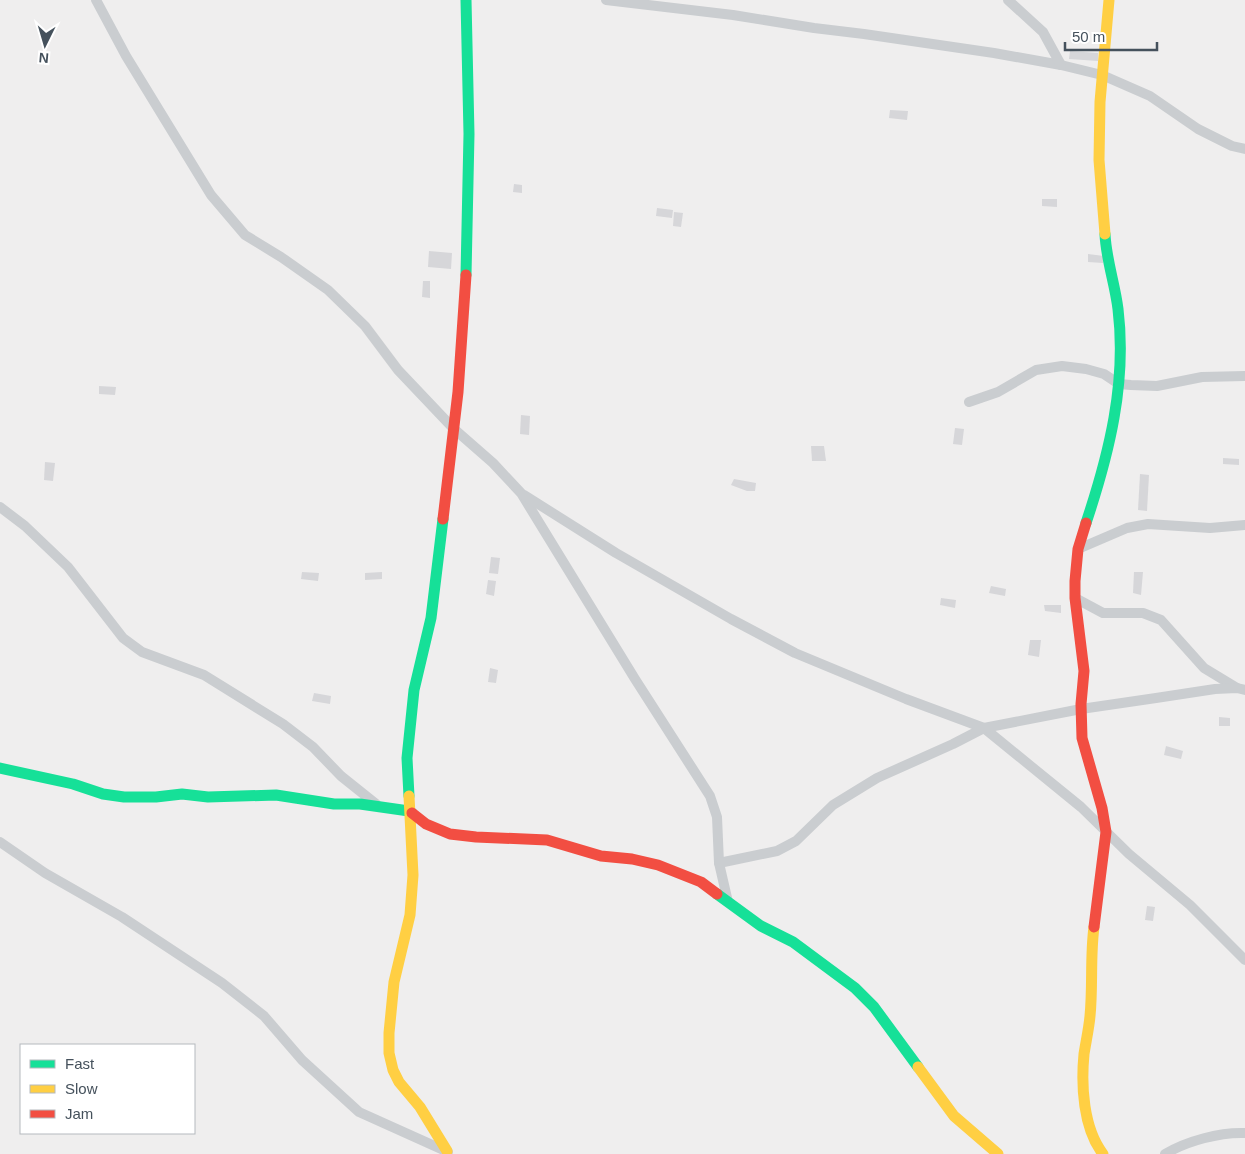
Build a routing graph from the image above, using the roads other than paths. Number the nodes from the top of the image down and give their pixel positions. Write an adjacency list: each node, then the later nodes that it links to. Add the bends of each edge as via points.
1 (96, 0): 12 (street, via 126,56 211,195 245,235 328,290 365,326 398,370)
2 (466, 0): 12 (street, via 467,255)
3 (606, 0): 6 (street, via 733,15)
4 (1008, 0): 6 (street, via 1043,32)
5 (1108, 0): 7 (street)
6 (1061, 65): 7 (street)
7 (1102, 75): 8 (street, via 1150,96 1198,129); 10 (street, via 1099,160 1105,240 1118,310)
8 (1245, 149)
9 (1245, 376): 10 (street, via 1202,377 1157,386)
10 (1119, 384): 11 (street, via 1104,374 1062,366 1036,370 998,392); 16 (street, via 1102,475)
11 (969, 402)
12 (453, 428): 13 (street); 23 (street, via 431,618 414,690 407,758)
13 (521, 493): 20 (street, via 616,553 795,653); 26 (street, via 710,796 717,817)
14 (0, 507): 22 (street, via 68,567 124,638 136,648 204,675 283,724 314,747 357,790 373,803)
15 (1245, 525): 16 (street, via 1210,528 1148,524 1127,528)
16 (1078, 549): 17 (street)
17 (1075, 598): 18 (street, via 1104,613 1143,612 1161,620 1204,668); 19 (street, via 1084,671)
18 (1241, 689): 19 (street, via 1215,689)
19 (1081, 709): 20 (street); 24 (street, via 1082,738)
20 (984, 728): 24 (street); 26 (street, via 877,778 834,805 796,841 778,851)
21 (0, 768): 22 (street, via 124,797 276,795)
22 (386, 808): 23 (street)
23 (409, 811): 27 (street, via 426,824 450,834 547,840 601,856 658,865 700,882); 30 (street, via 412,893 394,982 389,1053 399,1082)
24 (1106, 832): 28 (street, via 1190,905); 32 (street, via 1092,941 1090,1016 1083,1084 1088,1120)
25 (0, 842): 30 (street, via 222,983 264,1016 302,1060 360,1112)
26 (719, 863): 27 (street)
27 (728, 902): 31 (street, via 761,926 793,942 855,988 874,1007 954,1116)
28 (1245, 960)
29 (1245, 1133): 33 (street, via 1203,1140)
30 (449, 1153)
31 (998, 1154)
32 (1103, 1154)
33 (1165, 1154)

